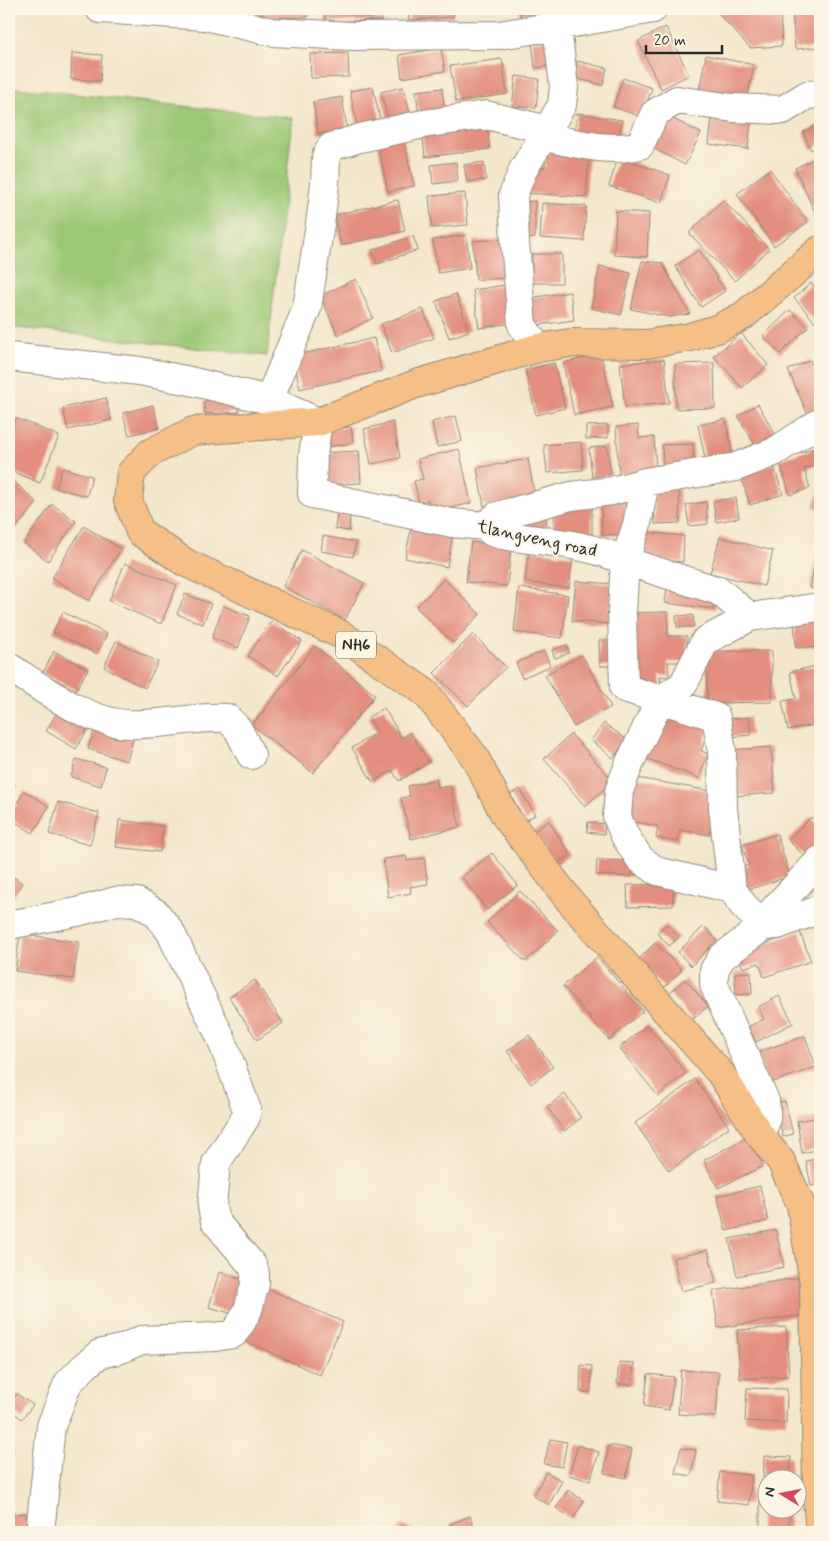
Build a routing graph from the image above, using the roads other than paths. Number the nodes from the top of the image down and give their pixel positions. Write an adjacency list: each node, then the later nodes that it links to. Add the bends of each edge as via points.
1 (100, 9): 3 (street, via 204,16 272,32 352,36 499,35)
2 (653, 9): 3 (street)
3 (557, 26): 5 (street, via 564,87 562,105)
4 (820, 94): 5 (street, via 807,96 782,110 732,108 677,100 655,113 640,145 623,149)
5 (544, 137): 7 (street, via 523,170 513,195 522,325); 9 (street, via 536,127 486,116 424,124 332,147 326,157 321,217 307,308)
6 (820, 250): 7 (highway, NH6, via 743,316 718,329 647,344 570,343)
7 (538, 348): 10 (highway, NH6, via 416,384)
8 (9, 357): 9 (street, via 140,371)
9 (269, 400): 10 (street)
10 (318, 422): 13 (street, tlangveng road, via 312,494 452,523); 25 (highway, NH6, via 194,432 150,453 131,473 128,500 140,532 186,563 342,635 426,693 474,756 506,817 568,900 721,1074)
11 (820, 422): 12 (street, via 774,452 736,467)
12 (645, 482): 13 (street, via 612,491 571,496 497,516); 14 (street, via 637,524)
13 (485, 526): 14 (street, tlangveng road, via 496,534 611,554)
14 (625, 561): 16 (street, tlangveng road, via 719,591); 18 (street, via 622,612 624,688)
15 (820, 607): 16 (street)
16 (750, 617): 18 (street, via 705,641 683,686)
17 (9, 667): 19 (street, via 68,704 102,719 126,724 160,724 227,718 238,729)
18 (660, 700): 21 (street, via 716,717 722,751 723,808); 21 (street, via 619,791 617,817 640,859 657,871)
19 (251, 755)
20 (820, 860): 24 (street, via 768,916)
21 (732, 889): 24 (street)
22 (820, 909): 24 (street, via 778,925)
23 (9, 926): 26 (street, via 116,901 137,902 156,913 170,932 221,1038 247,1110 216,1163 212,1207 215,1221 252,1264 255,1284 248,1310 233,1334 141,1340 99,1354 68,1383 51,1426)
24 (764, 926): 25 (street, via 722,957 714,970 714,985 765,1101 767,1116)
25 (759, 1134): 27 (highway, NH6, via 781,1161 801,1206 814,1284)
26 (40, 1532)
27 (820, 1532)

